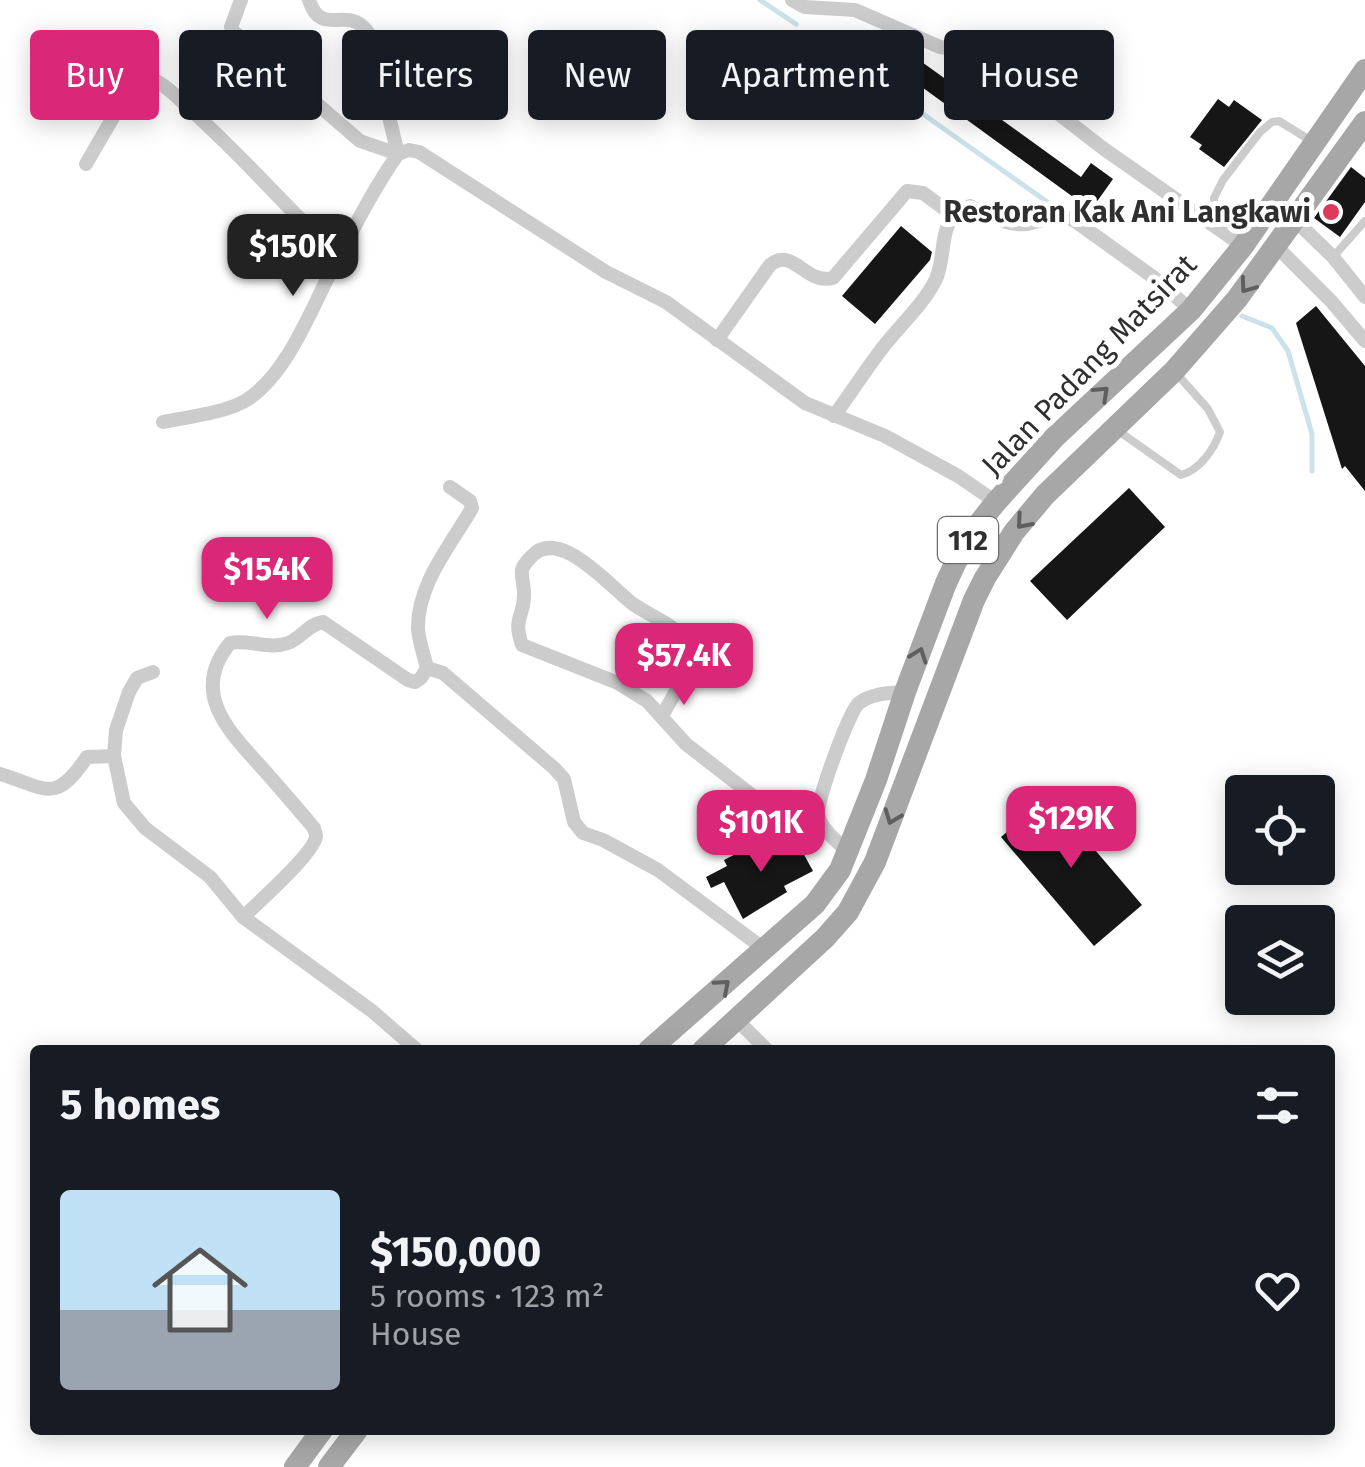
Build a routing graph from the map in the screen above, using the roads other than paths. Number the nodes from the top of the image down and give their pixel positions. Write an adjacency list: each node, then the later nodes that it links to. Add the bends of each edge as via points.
1 (241, 0): 7 (street, via 233,32 360,141)
2 (309, 0): 7 (street, via 322,19 356,20 369,34)
3 (792, 0): 12 (street, via 855,10 990,64)
4 (1365, 70): 6 (main road, Jalan Padang Matsirat / 112)
5 (1362, 133): 10 (main road, Jalan Padang Matsirat / 112)
6 (1314, 143): 12 (lane, via 1272,122 1218,189); 13 (main road, Jalan Padang Matsirat / 112)
7 (398, 154): 15 (street); 19 (street, via 419,152)
8 (86, 164): 15 (street, via 133,83 151,77)
9 (953, 215): 18 (street, via 970,206 1025,224 1062,215); 19 (street, via 923,193 907,191 833,278 816,278 778,258); 22 (street, via 931,287)
10 (1295, 220): 14 (main road, Jalan Padang Matsirat / 112); 16 (street)
11 (1365, 221): 16 (lane)
12 (1213, 225): 13 (street)
13 (1243, 246): 18 (main road, Jalan Padang Matsirat / 112)
14 (1276, 246): 20 (street); 21 (main road, Jalan Padang Matsirat / 112, one-way to 21)
15 (338, 256): 23 (street, via 309,317 262,388 244,402)
16 (1333, 257): 17 (street)
17 (1365, 297)
18 (1191, 310): 26 (main road, Jalan Padang Matsirat / 112, one-way to 18)
19 (717, 340): 22 (street, via 804,403)
20 (1365, 340)
21 (1174, 371): 24 (main road, Jalan Padang Matsirat / 112); 24 (lane, via 1220,432 1198,466 1181,475)
22 (834, 416): 26 (street, via 910,449)
23 (163, 422)
24 (1114, 428): 37 (main road, Jalan Padang Matsirat / 112, one-way to 37, via 1045,495 985,578 875,862 848,912)
25 (450, 487): 27 (street, via 472,508 423,597 418,634)
26 (996, 502): 29 (main road, Jalan Padang Matsirat / 112, one-way to 26, via 946,583)
27 (427, 668): 35 (street, via 422,678 408,680 323,622 288,644 230,643 218,658 212,683 219,716 316,834 288,874); 36 (street, via 443,673 554,768 583,833 658,870)
28 (153, 672): 31 (street, via 128,692)
29 (905, 692): 33 (street, via 879,694 851,711 820,794 818,813); 34 (main road, Jalan Padang Matsirat / 112)
30 (662, 716): 30 (street, via 685,672 689,645 583,562 561,549 537,551 522,571 524,601 516,629 522,645 618,684); 33 (street, via 696,752 799,830)
31 (114, 756): 32 (street, via 87,757 63,787 46,790); 35 (street, via 130,814 210,876)
32 (0, 774)
33 (827, 831): 34 (street)
34 (847, 851): 36 (main road, Jalan Padang Matsirat / 112, via 816,904)
35 (243, 917): 38 (street)
36 (764, 949): 39 (main road, Jalan Padang Matsirat / 112, one-way to 36)
37 (736, 1020): 40 (main road, Jalan Padang Matsirat / 112); 41 (street)
38 (411, 1045)
39 (656, 1045)
40 (708, 1045)
41 (762, 1045)
42 (318, 1435): 45 (main road)
43 (354, 1435): 44 (main road)
44 (337, 1464)
45 (295, 1467)

